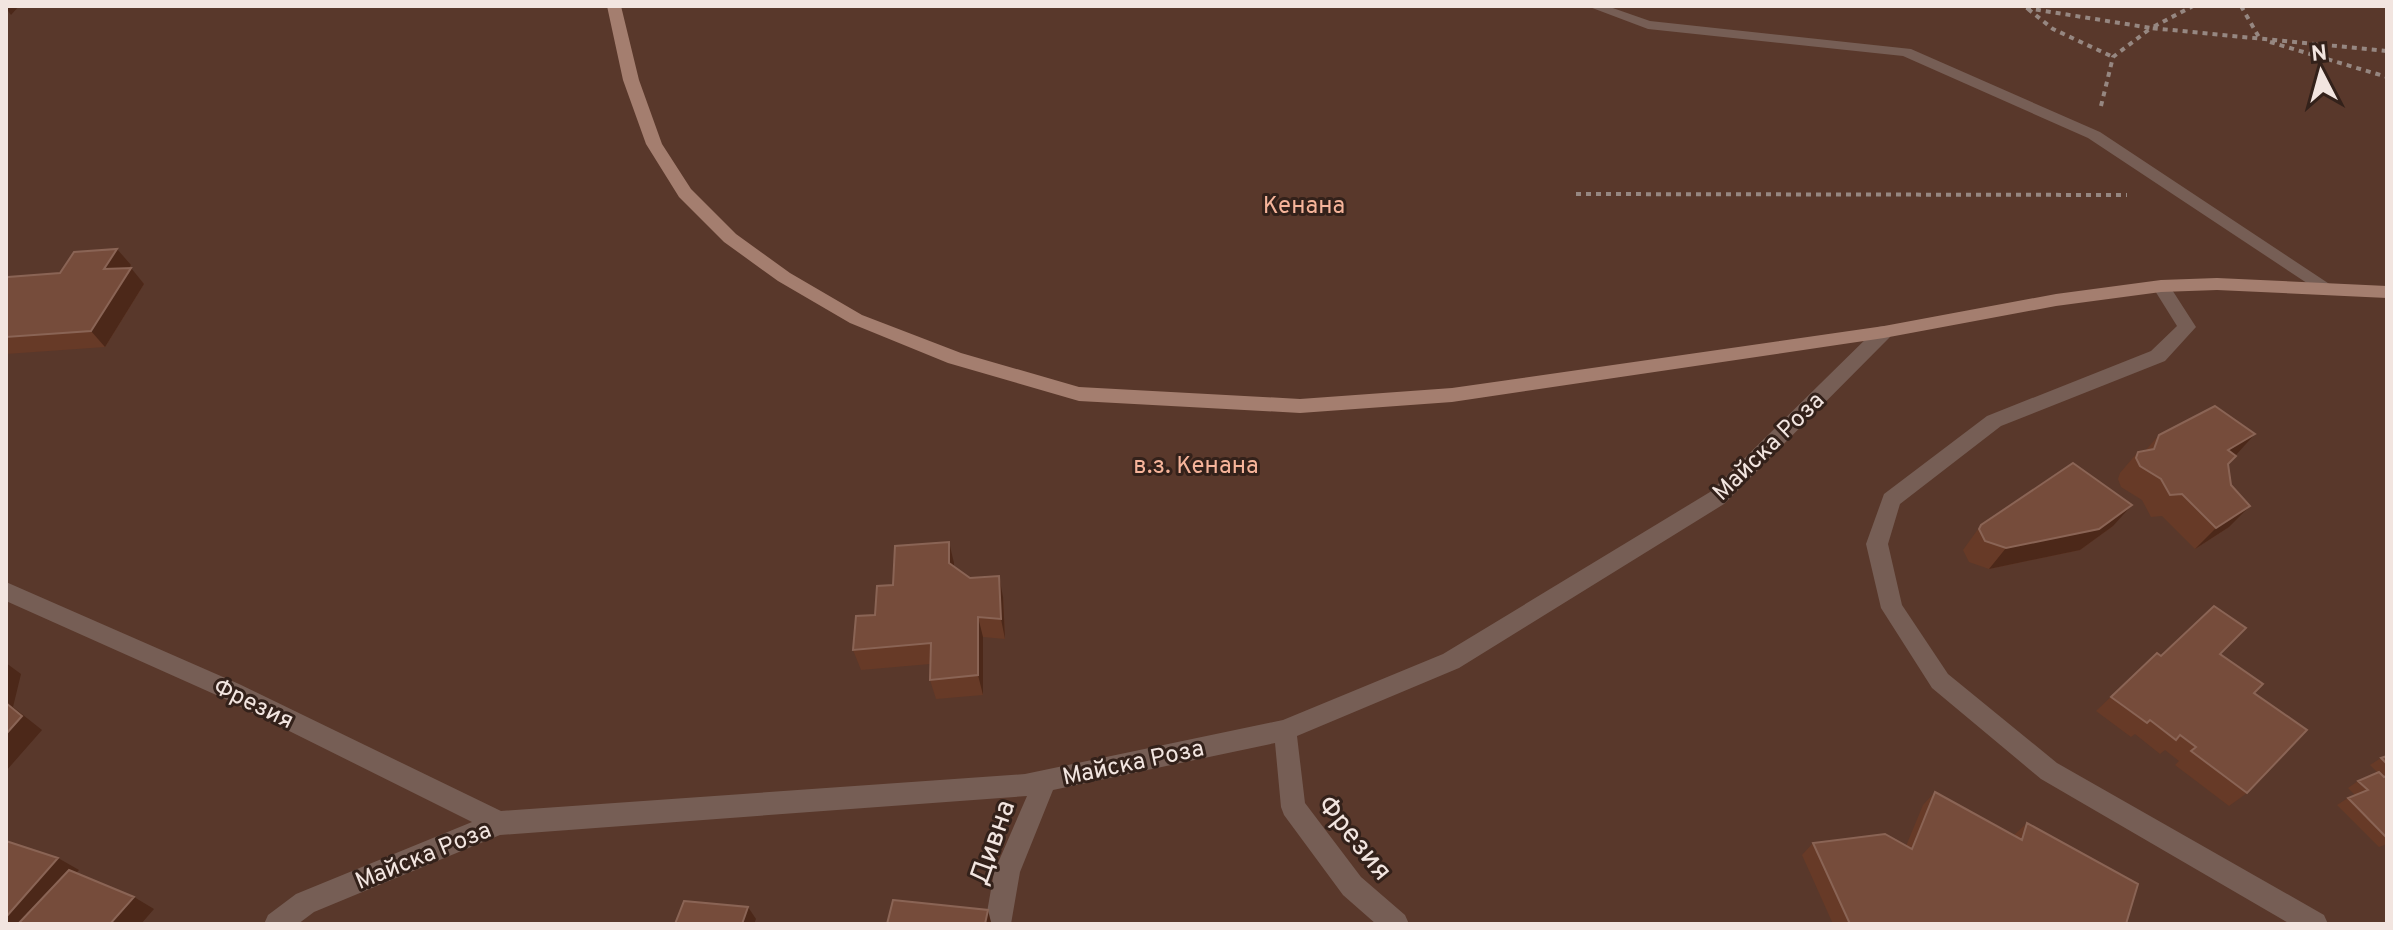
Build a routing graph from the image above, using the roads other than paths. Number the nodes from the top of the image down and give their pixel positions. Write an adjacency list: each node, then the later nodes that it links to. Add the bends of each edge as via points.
1 (614, 6): 6 (main road, via 631,80 654,144 685,193 730,238 856,319 955,358 1079,394 1300,406 1430,396)
2 (1594, 6): 4 (street, via 1648,25 1906,52 2094,135)
3 (2161, 286): 4 (main road); 6 (main road); 14 (street, via 2187,327 2158,356 1994,421 1891,500 1877,544 1892,608 1940,681 2049,771)
4 (2328, 289): 5 (main road)
5 (2387, 292)
6 (1884, 332): 8 (street, Майска Роза, via 1717,498 1451,661)
7 (6, 591): 10 (street, Фрезия, via 231,691)
8 (1285, 730): 9 (street, Майска Роза); 13 (street, Фрезия, via 1293,807 1352,886)
9 (1045, 781): 10 (street, Майска Роза); 12 (street, Дивна, via 1007,872)
10 (499, 823): 11 (street, Майска Роза, via 305,903)
11 (277, 924)
12 (998, 924)
13 (1396, 924)
14 (2315, 924)

